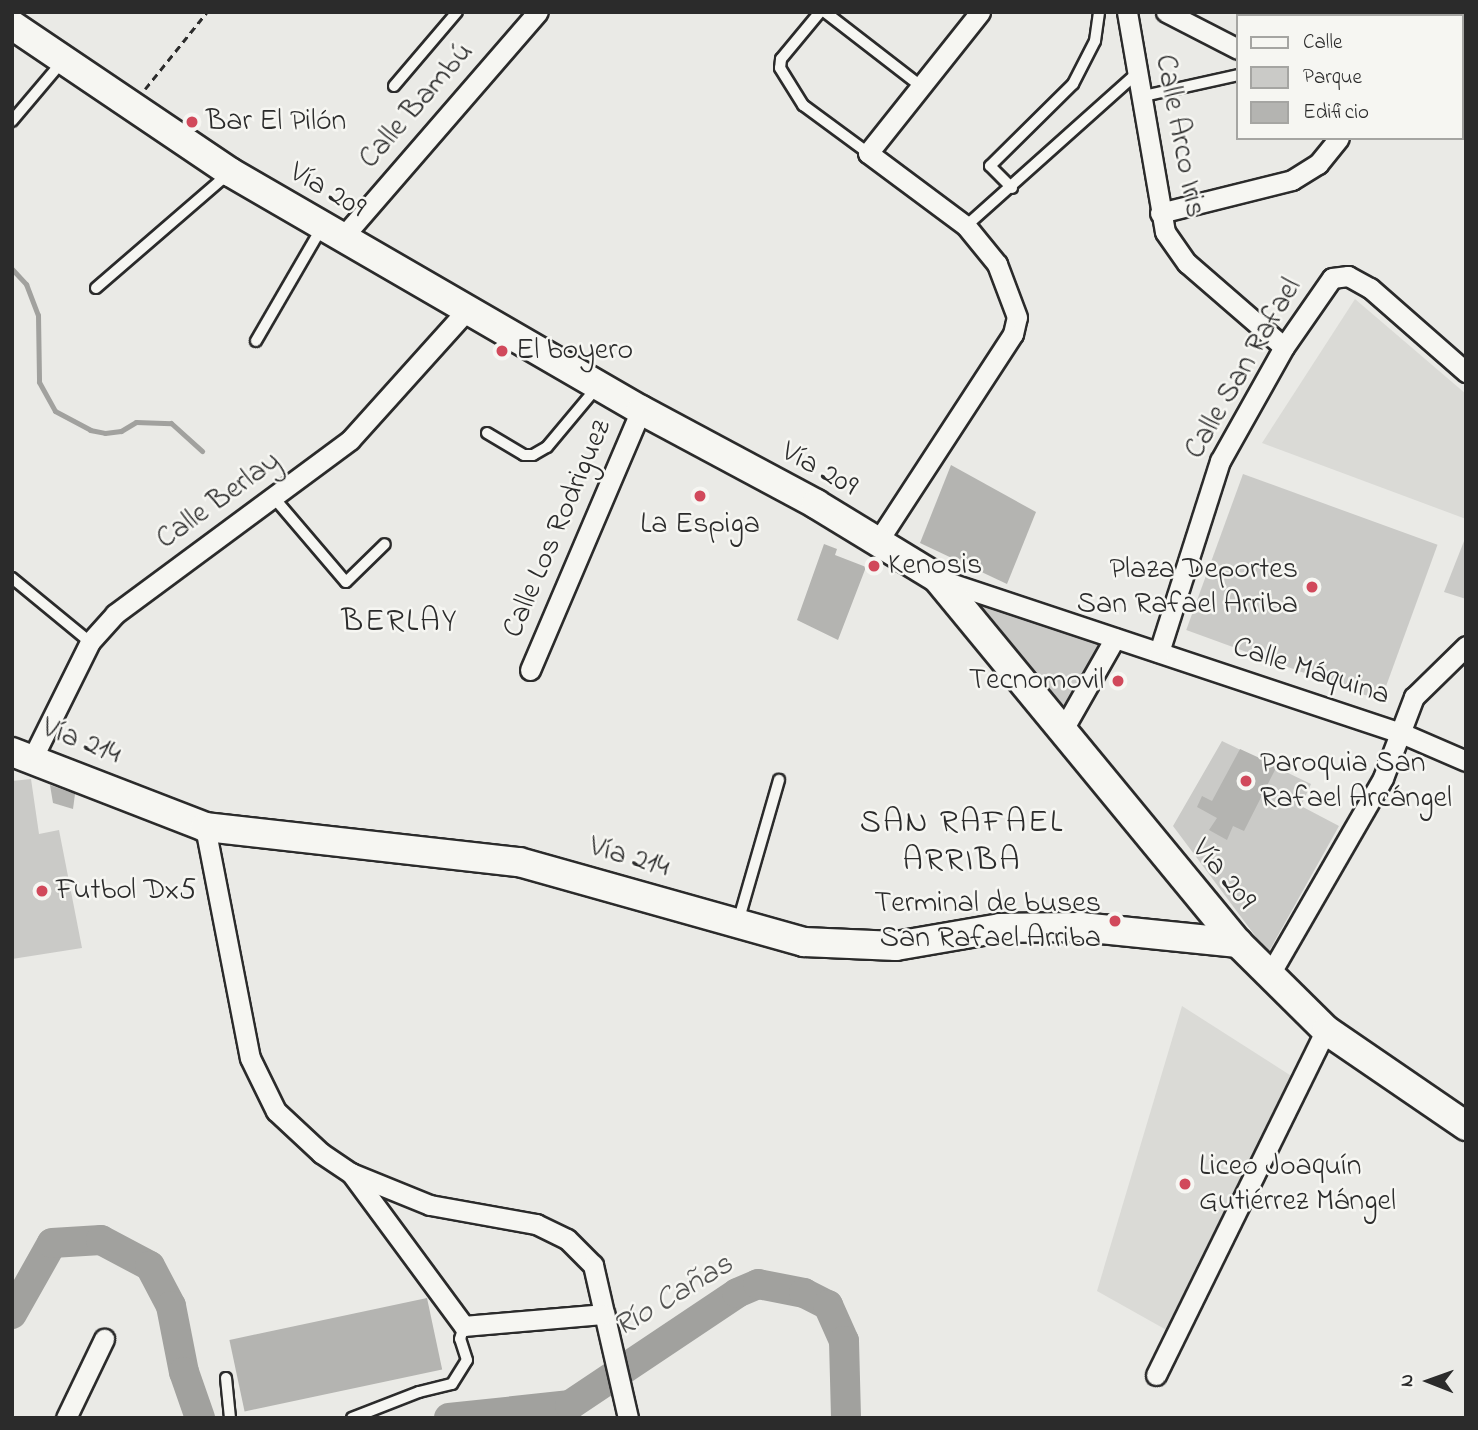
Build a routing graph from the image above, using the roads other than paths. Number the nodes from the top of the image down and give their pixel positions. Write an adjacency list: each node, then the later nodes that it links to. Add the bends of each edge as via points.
1 (457, 12): 13 (lane)
2 (823, 12): 14 (lane); 18 (lane, via 781,59 780,68 803,105)
3 (1099, 12): 20 (lane, via 1095,41 1073,84 990,166)
4 (1127, 12): 11 (street, Calle Arco Iris)
5 (1166, 12): 9 (street)
6 (977, 13): 14 (street)
7 (532, 14): 23 (street, Calle Bambú)
8 (12, 25): 10 (main road, Vía 209)
9 (1236, 48)
10 (63, 61): 16 (lane); 19 (main road, Vía 209)
11 (1135, 75): 15 (street, Calle Arco Iris); 20 (lane)
12 (1236, 75): 15 (lane)
13 (394, 86)
14 (922, 88): 18 (street)
15 (1139, 97): 21 (street, Calle Arco Iris)
16 (12, 121)
17 (1337, 140): 21 (street, via 1318,164 1292,180)
18 (867, 153): 22 (street)
19 (230, 172): 23 (main road, Vía 209); 24 (lane)
20 (1012, 188): 22 (lane)
21 (1160, 213): 27 (street, Calle Arco Iris, via 1165,232 1187,263)
22 (966, 226): 33 (street, via 1008,284 1017,317 1013,334)
23 (332, 232): 25 (main road, Vía 209); 26 (lane)
24 (96, 288)
25 (467, 310): 29 (main road, Vía 209); 32 (street, Calle Berlay, via 350,440)
26 (256, 341)
27 (1284, 347): 28 (street, Calle San Rafael, via 1325,285 1340,275 1370,288); 40 (street, Calle San Rafael, via 1220,461)
28 (1466, 372)
29 (599, 386): 30 (main road, Vía 209); 31 (lane, via 547,447 533,455 524,455)
30 (641, 410): 33 (main road, Vía 209); 41 (street, Calle Los Rodriguez)
31 (487, 433)
32 (275, 499): 34 (lane, via 346,582); 38 (street, Calle Berlay, via 115,614)
33 (878, 541): 36 (main road, Vía 209)
34 (385, 544)
35 (12, 578): 38 (lane)
36 (936, 578): 37 (street, Calle Máquina); 43 (main road, Vía 209)
37 (1115, 638): 40 (street, Calle Máquina); 43 (street)
38 (90, 642): 44 (street, Calle Berlay)
39 (1466, 646): 42 (street, via 1414,697)
40 (1159, 652): 42 (street, Calle Máquina)
41 (530, 670)
42 (1399, 732): 45 (street, Calle Máquina); 52 (street, via 1383,778)
43 (1061, 733): 48 (main road, Vía 209)
44 (22, 755): 47 (main road, Vía 214)
45 (1466, 761)
46 (779, 780): 49 (lane)
47 (205, 827): 49 (main road, Vía 214, via 519,862); 55 (street, via 250,1058 276,1111 321,1153)
48 (1189, 885): 50 (main road, via 1186,916); 51 (main road, Vía 209)
49 (738, 923): 50 (main road, Vía 214, via 804,942 850,947 897,946 1000,928 1081,927)
50 (1174, 934): 51 (main road, Vía 214)
51 (1238, 943): 52 (main road, Vía 209)
52 (1270, 974): 53 (main road, Vía 209)
53 (1326, 1030): 54 (main road, Vía 209); 59 (street)
54 (1466, 1126)
55 (351, 1173): 56 (street, via 430,1205 536,1224 567,1239 593,1265); 57 (street)
56 (604, 1314): 57 (street); 64 (street)
57 (464, 1326): 63 (lane, via 460,1339 467,1360 452,1384)
58 (104, 1339): 61 (street)
59 (1156, 1375)
60 (226, 1378): 62 (lane)
61 (66, 1418)
62 (230, 1418)
63 (352, 1418)
64 (628, 1418)

